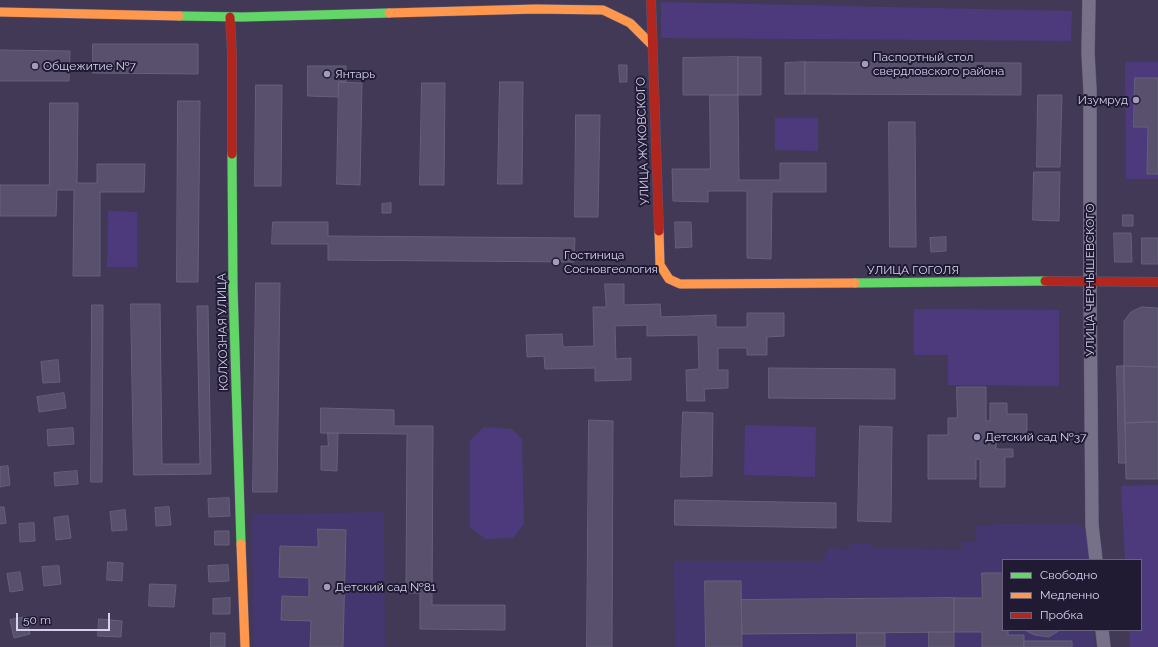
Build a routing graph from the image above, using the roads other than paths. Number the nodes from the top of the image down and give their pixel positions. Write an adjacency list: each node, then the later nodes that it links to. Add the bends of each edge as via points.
1 (602, 0): 4 (main road)
2 (650, 0): 7 (main road, УЛИЦА ЖУКОВСКОГО)
3 (1088, 0): 9 (street, УЛИЦА ЧЕРНЫШЕВСКОГО)
4 (603, 10): 6 (main road, via 536,9); 7 (main road, via 630,23)
5 (0, 12): 6 (main road)
6 (230, 16): 13 (main road, КОЛХОЗНАЯ УЛИЦА, via 233,287)
7 (651, 44): 8 (main road, УЛИЦА ЖУКОВСКОГО, via 660,264)
8 (669, 279): 9 (main road, УЛИЦА ГОГОЛЯ, via 680,284)
9 (1090, 281): 10 (main road, УЛИЦА ГОГОЛЯ); 11 (street, УЛИЦА ЧЕРНЫШЕВСКОГО, via 1092,525)
10 (1158, 282)
11 (1096, 559)
12 (1102, 631): 14 (street)
13 (245, 647)
14 (1104, 647)

